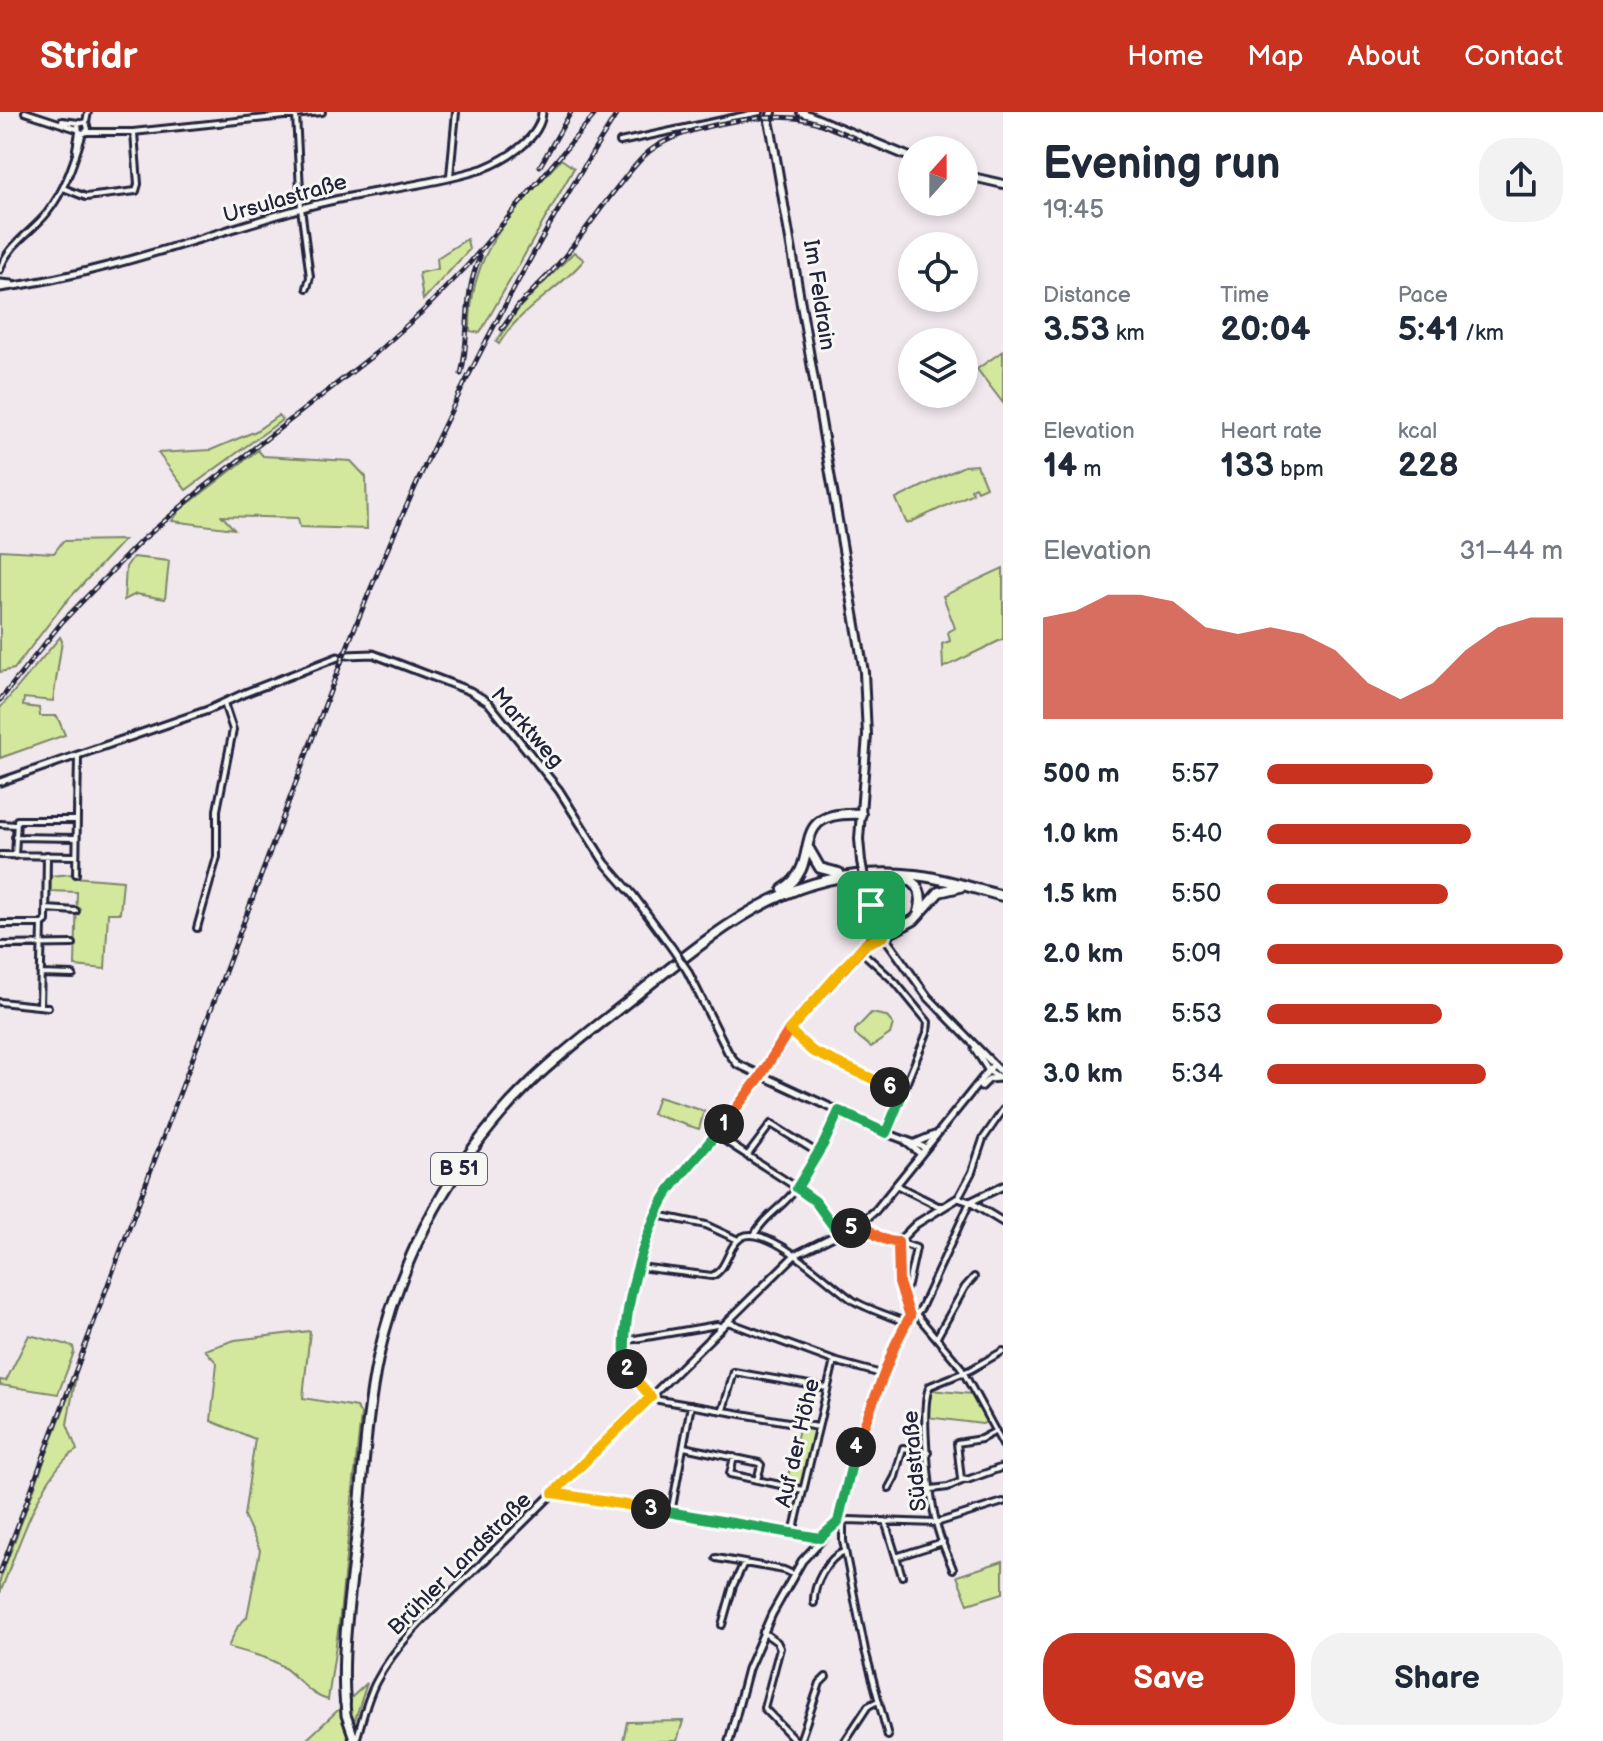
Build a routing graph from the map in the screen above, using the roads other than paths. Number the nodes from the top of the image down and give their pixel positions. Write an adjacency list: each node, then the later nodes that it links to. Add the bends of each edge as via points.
1 (25, 112): 9 (street)
2 (87, 112): 9 (street)
3 (322, 112): 8 (street)
4 (456, 112): 13 (street)
5 (767, 112): 11 (street); 26 (main road, Im Feldrain, via 864,672)
6 (801, 112): 12 (main road)
7 (542, 114): 13 (street, Ursulastraße, via 534,133 497,162)
8 (296, 115): 10 (street); 17 (street)
9 (83, 127): 10 (street); 16 (street)
10 (133, 132): 16 (street, via 136,191 86,197)
11 (620, 142)
12 (898, 152)
13 (450, 176): 17 (street, Ursulastraße)
14 (978, 178): 15 (main road)
15 (1003, 184)
16 (63, 188): 18 (street)
17 (301, 208): 19 (street, Ursulastraße, via 156,254); 20 (street)
18 (1, 266)
19 (0, 286)
20 (307, 288)
21 (346, 655): 64 (street, Marktweg, bridge, via 373,654 488,702 559,790 605,863 672,948 737,1064)
22 (338, 657): 23 (street)
23 (224, 703): 24 (street); 49 (street, via 233,730 217,810 217,857)
24 (78, 756): 25 (street); 27 (street)
25 (0, 782)
26 (861, 817): 32 (highway, via 825,818); 43 (main road, Im Feldrain, bridge, via 861,861)
27 (75, 820): 29 (street, via 19,819); 31 (street)
28 (0, 824): 29 (street)
29 (16, 825): 30 (street)
30 (15, 837): 31 (street); 35 (street)
31 (75, 838): 36 (street)
32 (807, 844): 39 (highway, via 822,869); 42 (highway, via 796,878)
33 (0, 855): 35 (street)
34 (47, 855): 35 (street); 36 (street); 44 (street)
35 (15, 856)
36 (75, 856): 38 (street)
37 (886, 873): 39 (highway, B 51); 40 (highway, B 51); 46 (highway, via 916,884 922,898)
38 (76, 874)
39 (854, 875): 42 (highway, B 51, via 805,885)
40 (968, 887): 41 (highway, B 51); 46 (highway, via 939,892)
41 (1003, 896)
42 (768, 900): 144 (highway, B 51, via 704,941 543,1071 487,1131 440,1199 412,1253 388,1318 373,1383 346,1642)
43 (871, 905): 50 (main road, Im Feldrain); 51 (street)
44 (47, 909): 45 (street); 48 (street)
45 (76, 911)
46 (918, 916): 50 (highway)
47 (0, 924): 48 (street)
48 (42, 924): 53 (street)
49 (197, 928)
50 (883, 934): 51 (street); 52 (street); 63 (street, via 927,996)
51 (873, 936): 52 (street)
52 (868, 941): 56 (street)
53 (42, 944): 54 (street); 55 (street); 57 (street)
54 (73, 944)
55 (0, 945)
56 (860, 950): 62 (street); 67 (street, via 928,1022)
57 (41, 974): 58 (street); 60 (street)
58 (73, 975)
59 (0, 1002): 60 (street)
60 (40, 1006): 61 (street)
61 (48, 1007)
62 (789, 1030): 64 (street); 67 (street, via 812,1051)
63 (991, 1068): 65 (street); 66 (street, Brühler Landstraße)
64 (760, 1076): 69 (street, Marktweg); 72 (street)
65 (1002, 1077): 66 (street)
66 (973, 1091): 71 (street, Brühler Landstraße)
67 (903, 1092): 70 (street)
68 (1003, 1110): 82 (street, via 983,1139)
69 (839, 1111): 70 (street, Marktweg); 76 (street)
70 (886, 1133): 73 (street, Marktweg)
71 (939, 1133): 74 (street); 75 (street, Brühler Landstraße)
72 (716, 1135): 78 (street); 87 (street, via 667,1193)
73 (905, 1141): 74 (street); 77 (street)
74 (915, 1143): 75 (street)
75 (926, 1148): 77 (street, Brühler Landstraße)
76 (818, 1153): 78 (street, via 771,1124); 81 (street)
77 (921, 1154): 79 (street, Brühler Landstraße)
78 (747, 1156): 81 (street)
79 (896, 1185): 84 (street); 88 (street, Brühler Landstraße)
80 (1003, 1186): 83 (street)
81 (797, 1188): 90 (street, via 815,1201); 91 (street, via 761,1221)
82 (958, 1198): 83 (street); 85 (street)
83 (970, 1202): 89 (street); 98 (street, via 921,1308)
84 (934, 1204): 85 (street); 86 (street)
85 (945, 1206): 86 (street)
86 (934, 1213): 93 (street)
87 (657, 1215): 92 (street, via 706,1225); 95 (street)
88 (862, 1222): 90 (street, Brühler Landstraße); 93 (street, via 874,1234)
89 (1003, 1222)
90 (839, 1234): 94 (street, Brühler Landstraße)
91 (754, 1235): 92 (street); 94 (street)
92 (738, 1240): 95 (street, via 712,1276)
93 (898, 1242): 97 (street); 97 (street, via 916,1248)
94 (795, 1255): 98 (street, via 856,1302); 99 (street, Brühler Landstraße)
95 (639, 1267): 101 (street)
96 (974, 1277): 100 (street)
97 (902, 1294): 98 (street)
98 (911, 1318): 100 (street); 105 (street)
99 (725, 1324): 101 (street); 103 (street); 107 (street, Brühler Landstraße)
100 (937, 1337): 104 (street)
101 (623, 1341): 107 (street, via 627,1371)
102 (1003, 1351): 104 (street)
103 (834, 1361): 105 (street); 106 (street, Auf der Höhe)
104 (964, 1372): 111 (street); 114 (street, Südstraße, via 927,1389)
105 (885, 1375): 126 (street, via 857,1444)
106 (827, 1388): 109 (street, via 734,1372); 110 (street, Auf der Höhe)
107 (651, 1397): 108 (street); 122 (street, Brühler Landstraße)
108 (691, 1405): 109 (street); 113 (street)
109 (723, 1410): 110 (street)
110 (818, 1427): 121 (street, Auf der Höhe)
111 (996, 1431): 112 (street); 118 (street, via 957,1443)
112 (1003, 1445)
113 (684, 1447): 115 (street); 124 (street)
114 (928, 1452): 119 (street, via 903,1448); 120 (street, Südstraße)
115 (734, 1457): 117 (street, via 760,1464); 117 (street, via 730,1474)
116 (1003, 1467): 118 (street)
117 (757, 1480): 121 (street)
118 (962, 1481): 120 (street)
119 (889, 1488)
120 (932, 1489): 127 (street, Südstraße)
121 (803, 1490): 128 (street, Auf der Höhe)
122 (553, 1493): 124 (street); 134 (street, Brühler Landstraße)
123 (1003, 1502): 127 (street)
124 (671, 1513): 128 (street)
125 (885, 1521): 126 (street); 127 (street); 132 (street)
126 (839, 1522): 129 (street); 131 (street)
127 (936, 1523): 130 (street, Südstraße)
128 (793, 1533): 129 (street)
129 (820, 1538): 137 (street)
130 (943, 1542): 132 (street); 136 (street, Südstraße)
131 (845, 1551): 139 (street, via 828,1565 814,1591); 143 (street)
132 (896, 1557): 138 (street)
133 (716, 1558): 135 (street)
134 (484, 1561): 146 (street, Brühler Landstraße, via 388,1661)
135 (744, 1563): 137 (street); 140 (street)
136 (953, 1569)
137 (793, 1574): 141 (street)
138 (902, 1576)
139 (814, 1603)
140 (722, 1625)
141 (763, 1632): 147 (street); 148 (street, via 780,1648 764,1708)
142 (826, 1677): 148 (street)
143 (878, 1701): 145 (street); 149 (street, via 868,1706)
144 (345, 1702): 146 (main road, B 51)
145 (888, 1736)
146 (354, 1739)
147 (729, 1741)
148 (798, 1741)
149 (845, 1741)

